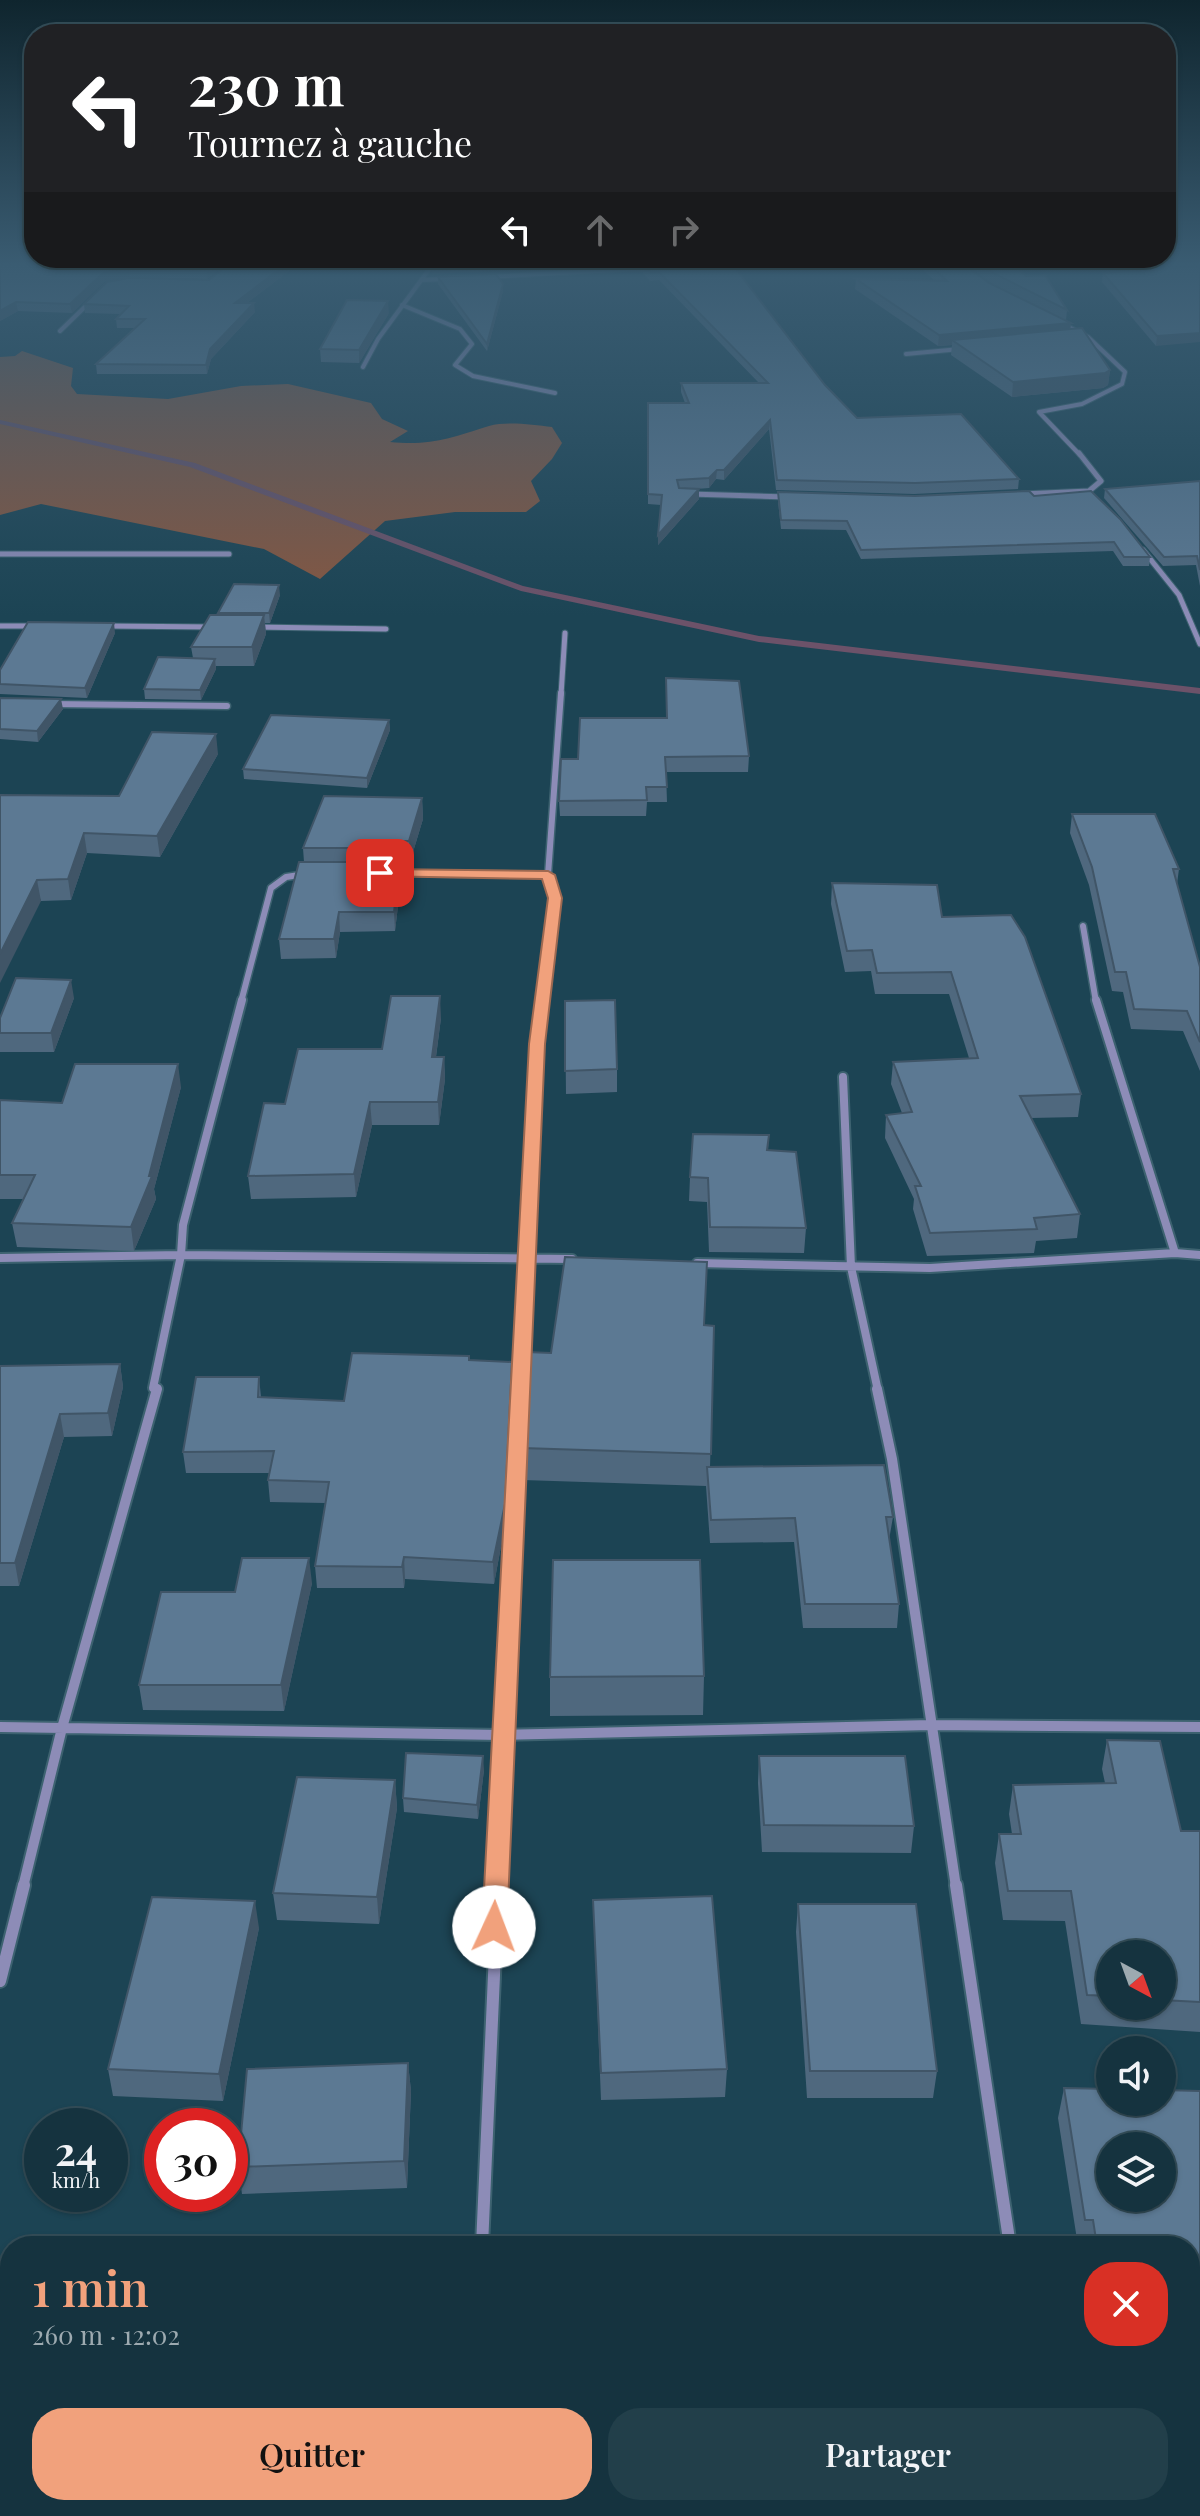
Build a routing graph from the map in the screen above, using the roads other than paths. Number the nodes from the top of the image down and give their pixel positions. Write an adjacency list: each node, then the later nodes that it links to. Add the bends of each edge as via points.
1 (499, 381): 3 (street)
2 (1123, 381): 4 (street, via 1082,404 1039,412 1096,471 1101,481)
3 (555, 393)
4 (1089, 491): 6 (street); 8 (street)
5 (681, 493): 7 (street)
6 (1015, 494)
7 (797, 497)
8 (1100, 502)
9 (1141, 547): 19 (street, via 1179,595)
10 (0, 554): 11 (street)
11 (229, 554)
12 (0, 626): 13 (street)
13 (46, 626)
14 (91, 626): 15 (street)
15 (229, 627)
16 (244, 627): 17 (street)
17 (386, 629)
18 (565, 633): 24 (street)
19 (1200, 644)
20 (42, 703): 21 (street)
21 (227, 706)
22 (382, 873): 24 (street)
23 (310, 874): 28 (street, via 286,877 271,888 183,1225)
24 (548, 875): 31 (street, via 555,898 537,1044)
25 (1083, 926): 27 (street, via 1094,994)
26 (843, 1077): 34 (street)
27 (1175, 1253): 29 (street); 34 (street, via 930,1268)
28 (181, 1255): 30 (street); 31 (street); 38 (street, via 157,1388)
29 (1200, 1255)
30 (0, 1258)
31 (525, 1258): 32 (street); 39 (street)
32 (587, 1260)
33 (680, 1262): 34 (street)
34 (851, 1267): 35 (street, via 892,1459)
35 (931, 1725): 37 (street); 39 (street); 42 (street)
36 (0, 1727): 38 (street)
37 (1200, 1727)
38 (62, 1728): 39 (street); 40 (street)
39 (502, 1735): 41 (street)
40 (0, 1981)
41 (482, 2236)
42 (1008, 2236)

